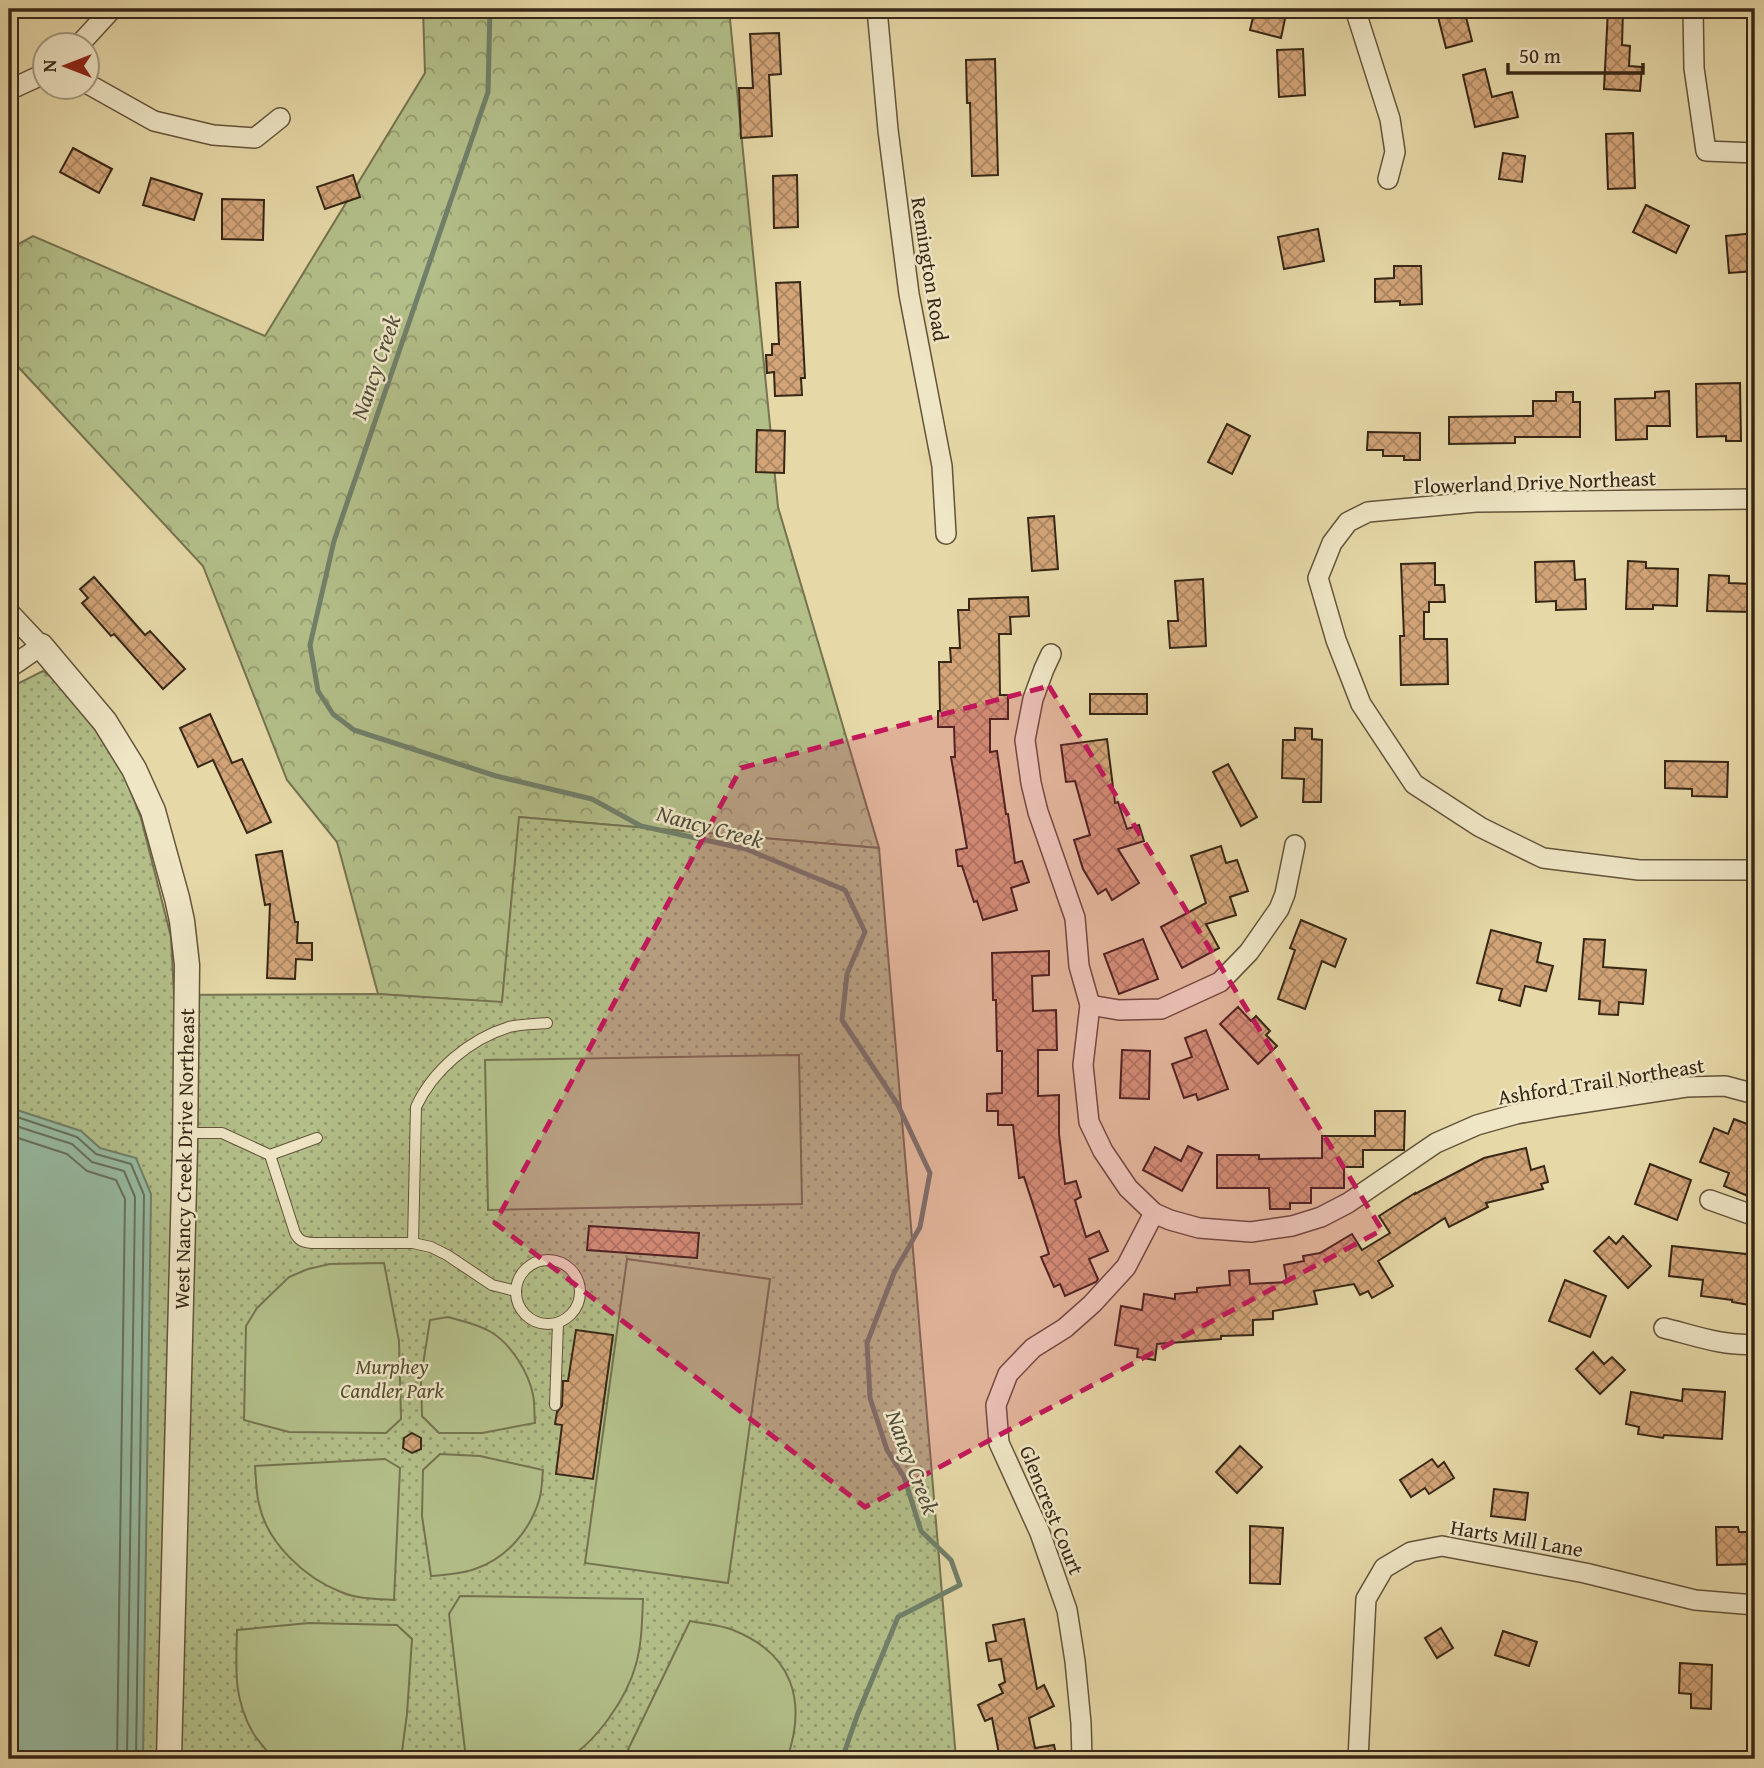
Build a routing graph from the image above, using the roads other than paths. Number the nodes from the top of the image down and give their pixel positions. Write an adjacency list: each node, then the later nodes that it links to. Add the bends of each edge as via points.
1 (112, 9): 5 (street)
2 (877, 9): 13 (street, Remington Road, via 909,294 942,466)
3 (1355, 9): 11 (street, via 1390,119 1395,152)
4 (1693, 9): 10 (street, via 1694,68 1706,151)
5 (91, 32)
6 (32, 79): 7 (street)
7 (9, 90)
8 (102, 92): 9 (street, via 154,121 213,135 255,138)
9 (280, 118)
10 (1755, 153)
11 (1388, 179)
12 (1755, 499): 19 (street, Flowerland Drive Northeast, via 1476,502 1368,512 1348,522 1332,543 1318,578 1361,704 1414,784 1480,827 1543,858 1639,870)
13 (946, 534)
14 (9, 612): 15 (street, West Nancy Creek Drive Northeast)
15 (40, 646): 17 (street); 23 (street, West Nancy Creek Drive Northeast, via 105,722 153,811 177,898 187,965)
16 (1051, 654): 20 (street, Ashford Trail Northeast, via 1033,699 1025,740 1038,812 1075,918 1079,966)
17 (9, 668)
18 (1295, 845): 20 (street, via 1279,909 1249,952 1220,982 1161,1009)
19 (1755, 870)
20 (1090, 1005): 27 (street, Ashford Trail Northeast, via 1083,1065 1089,1122 1128,1188)
21 (547, 1023): 29 (lane, via 509,1027 480,1040 456,1055 424,1091 416,1107)
22 (1755, 1094): 27 (street, Ashford Trail Northeast, via 1725,1086 1686,1087 1516,1114 1477,1125 1436,1143 1348,1203 1293,1226 1251,1232 1199,1228)
23 (185, 1133): 25 (lane, via 222,1133); 36 (street, West Nancy Creek Drive Northeast)
24 (317, 1138): 25 (lane)
25 (270, 1154): 29 (lane, via 295,1233 303,1242)
26 (1710, 1200): 28 (street)
27 (1154, 1213): 37 (street, Glencrest Court, via 1126,1267 1092,1304 1033,1348 1008,1374 996,1405 999,1443 1040,1533 1067,1610)
28 (1755, 1216)
29 (413, 1243): 30 (lane, via 447,1255 492,1285)
30 (516, 1291): 31 (lane, via 517,1302 530,1319); 31 (lane, via 523,1272 540,1261 561,1262 569,1268 580,1285 578,1306)
31 (558, 1323): 34 (lane)
32 (1664, 1328): 33 (street)
33 (1755, 1344)
34 (555, 1405)
35 (1755, 1605): 38 (street, Harts Mill Lane, via 1695,1600 1442,1546 1411,1552 1384,1568 1366,1599)
36 (169, 1759)
37 (1082, 1759)
38 (1359, 1759)

